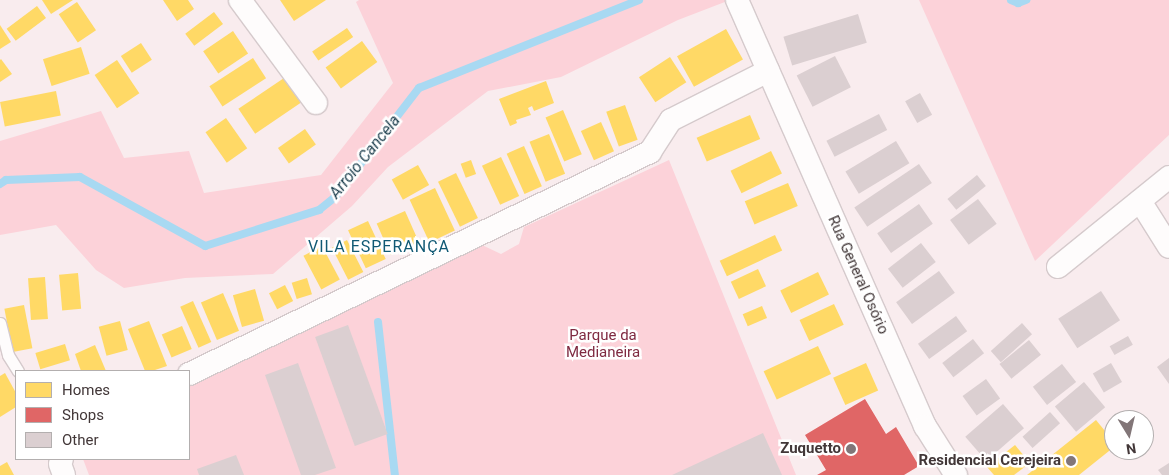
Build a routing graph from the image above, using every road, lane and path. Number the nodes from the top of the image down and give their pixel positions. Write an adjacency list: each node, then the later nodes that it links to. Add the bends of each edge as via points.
1 (240, 0): 4 (street)
2 (737, 0): 3 (street, Rua General Osório)
3 (768, 71): 11 (street, via 671,120 650,152); 14 (street, Rua General Osório, via 925,426)
4 (316, 103)
5 (1169, 178): 6 (street)
6 (1140, 201): 7 (street); 8 (street)
7 (1169, 247)
8 (1058, 267)
9 (0, 323): 10 (lane, via 8,355)
10 (17, 370)
11 (190, 374)
12 (62, 460): 13 (street)
13 (64, 475)
14 (956, 475)

